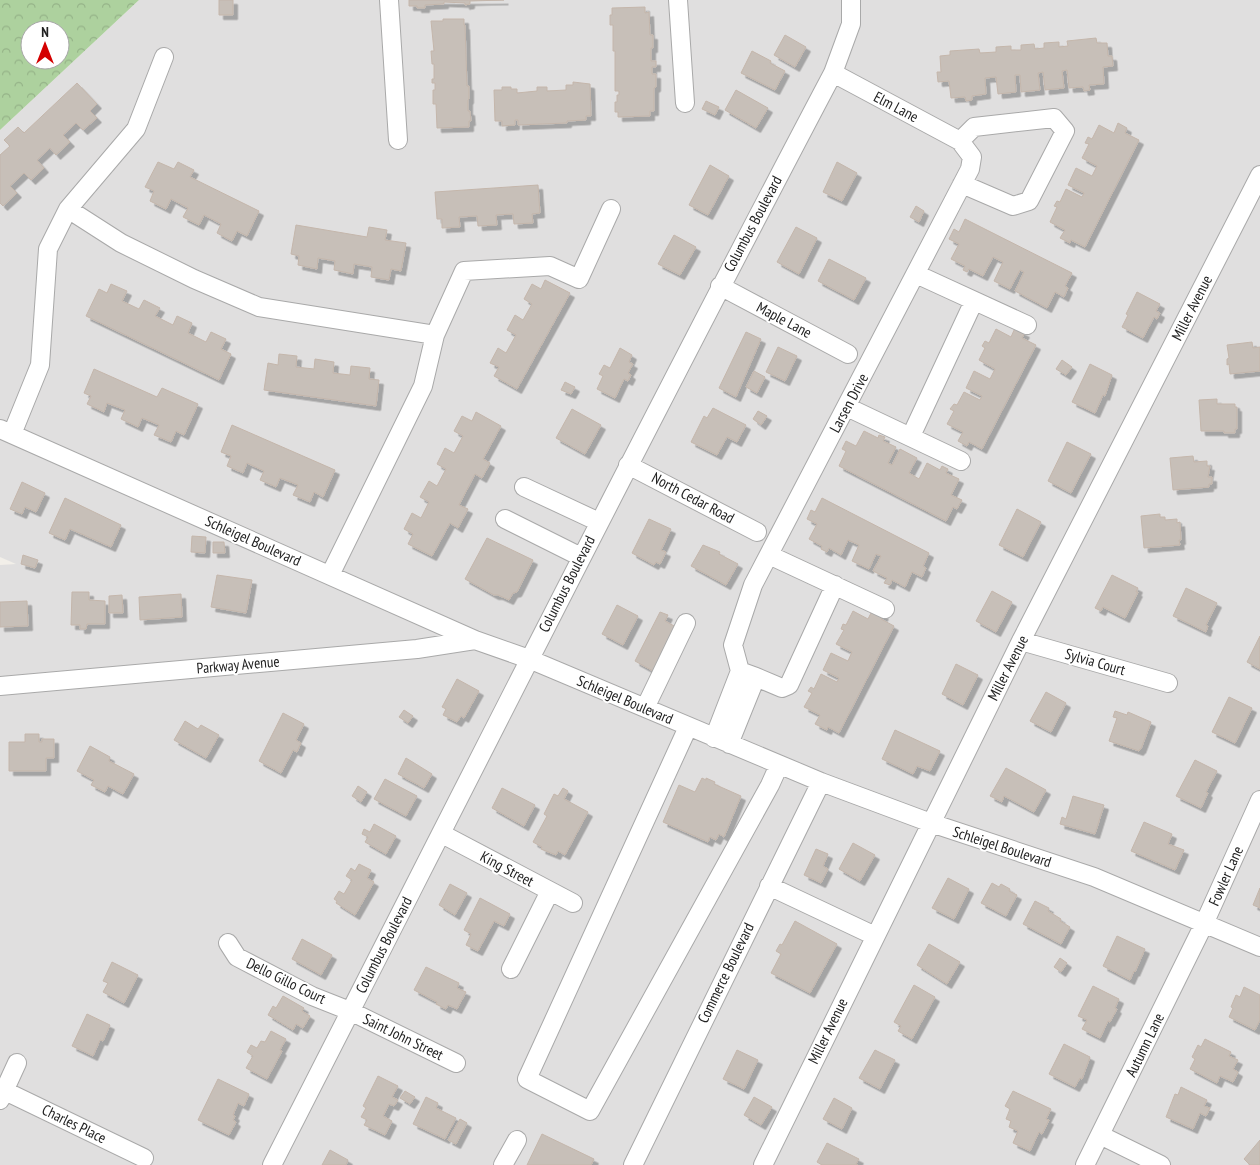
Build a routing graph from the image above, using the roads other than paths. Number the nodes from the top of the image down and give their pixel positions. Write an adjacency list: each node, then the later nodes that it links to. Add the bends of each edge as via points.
1 (389, 0): 7 (street)
2 (678, 0): 6 (street)
3 (851, 0): 5 (street, Columbus Boulevard, via 851,24)
4 (164, 58): 11 (street, via 136,129)
5 (833, 73): 8 (street, Elm Lane); 14 (street, Columbus Boulevard)
6 (685, 103)
7 (398, 140)
8 (960, 141): 10 (street, Larsen Drive, via 972,157); 10 (street, via 974,127 1054,118 1065,131 1029,202 1013,206)
9 (1260, 175): 35 (street, Miller Avenue)
10 (962, 184): 13 (street, Larsen Drive)
11 (68, 209): 17 (street, via 121,243 259,307); 20 (street, via 48,249 40,365)
12 (611, 209): 17 (street, via 579,279 550,266 464,271)
13 (916, 274): 15 (street); 19 (street, Larsen Drive)
14 (720, 286): 18 (street, Maple Lane); 23 (street, Columbus Boulevard)
15 (974, 301): 16 (street); 21 (street)
16 (1027, 325)
17 (436, 335): 30 (street, via 422,386)
18 (848, 354)
19 (847, 407): 21 (street); 28 (street, Larsen Drive)
20 (6, 432): 30 (street, Schleigel Boulevard)
21 (911, 436): 22 (street)
22 (961, 461)
23 (628, 465): 26 (street, Columbus Boulevard); 27 (street, North Cedar Road)
24 (524, 487): 26 (street)
25 (505, 519): 29 (street)
26 (599, 522): 29 (street, Columbus Boulevard)
27 (757, 532)
28 (769, 555): 31 (street); 37 (street, Larsen Drive, via 753,586 733,645)
29 (581, 557): 36 (street, Columbus Boulevard)
30 (330, 575): 34 (street, Schleigel Boulevard)
31 (835, 585): 32 (street); 38 (street, via 789,685 782,688)
32 (886, 609)
33 (686, 623): 41 (street)
34 (475, 640): 36 (street, Schleigel Boulevard); 40 (street, Parkway Avenue, via 417,649)
35 (1021, 642): 39 (street, Sylvia Court); 47 (street, Miller Avenue)
36 (529, 659): 41 (street, Schleigel Boulevard); 48 (street, Columbus Boulevard)
37 (740, 671): 38 (street); 43 (street)
38 (756, 677): 43 (street)
39 (1168, 682)
40 (0, 686)
41 (645, 708): 42 (street, Schleigel Boulevard)
42 (688, 727): 43 (street, Schleigel Boulevard); 44 (street, via 527,1079 590,1111)
43 (721, 741): 44 (street, Schleigel Boulevard)
44 (780, 765): 45 (street, Schleigel Boulevard)
45 (820, 782): 47 (street, Schleigel Boulevard); 49 (street, Commerce Boulevard)
46 (1259, 806): 52 (street, Fowler Lane)
47 (931, 823): 52 (street, Schleigel Boulevard, via 1094,877); 53 (street, Miller Avenue)
48 (442, 834): 50 (street, King Street); 57 (street, Columbus Boulevard)
49 (769, 886): 53 (street); 66 (street, Commerce Boulevard)
50 (550, 891): 51 (street, King Street); 56 (street)
51 (573, 903)
52 (1204, 924): 55 (street, Schleigel Boulevard); 61 (street, Autumn Lane)
53 (875, 936): 67 (street, Miller Avenue)
54 (228, 943): 57 (street, Dello Gillo Court, via 237,957 312,996)
55 (1260, 947)
56 (511, 968)
57 (350, 1011): 59 (street, Saint John Street); 64 (street, Columbus Boulevard)
58 (17, 1063): 60 (street)
59 (456, 1063)
60 (2, 1095): 63 (street, Charles Place)
61 (1100, 1135): 68 (street, Autumn Lane); 69 (street)
62 (517, 1140): 65 (street)
63 (144, 1158)
64 (272, 1165)
65 (503, 1165)
66 (633, 1165)
67 (763, 1165)
68 (1085, 1165)
69 (1161, 1165)

